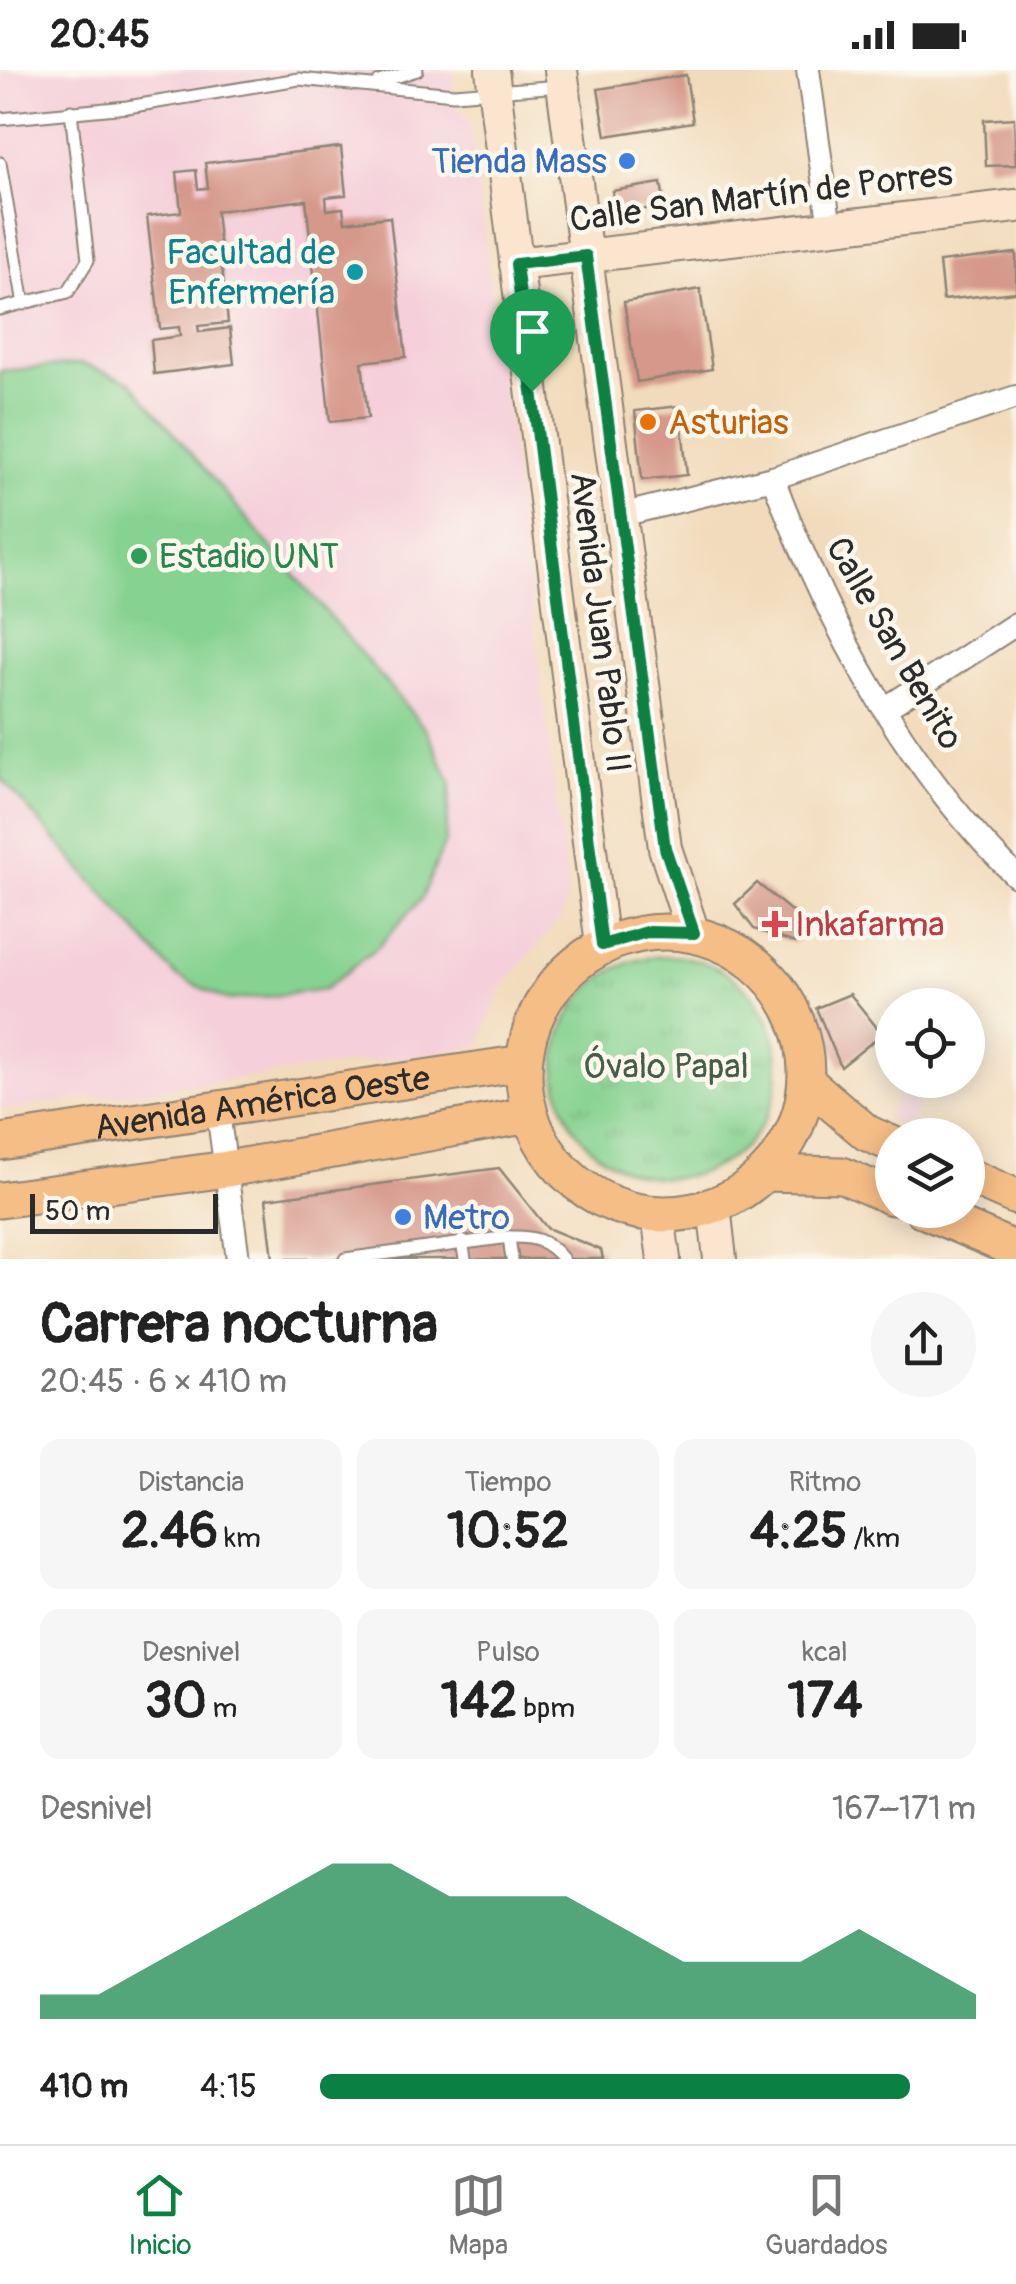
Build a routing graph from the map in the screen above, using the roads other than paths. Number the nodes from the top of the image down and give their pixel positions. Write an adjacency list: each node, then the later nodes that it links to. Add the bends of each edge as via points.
1 (417, 70): 6 (lane)
2 (808, 70): 11 (street)
3 (299, 75): 6 (lane); 7 (lane)
4 (562, 78): 5 (lane); 12 (main road, Avenida Juan Pablo II)
5 (493, 81): 6 (lane, via 454,94); 13 (main road, Avenida Juan Pablo II)
6 (375, 84)
7 (70, 111): 8 (lane); 14 (lane, via 88,260 68,292)
8 (0, 120)
9 (0, 163): 14 (lane)
10 (1016, 206): 11 (main road, Calle San Martín de Porres)
11 (830, 228): 12 (main road, Calle San Martín de Porres)
12 (586, 256): 13 (main road, Calle San Martín de Porres); 18 (main road, Avenida Juan Pablo II)
13 (516, 264): 23 (main road, Avenida Juan Pablo II)
14 (24, 304): 15 (lane)
15 (0, 309)
16 (1016, 396): 17 (street)
17 (772, 478): 18 (street); 20 (street, Calle San Benito, via 806,568)
18 (621, 515): 22 (main road, Avenida Juan Pablo II, via 665,848)
19 (1016, 624): 20 (street)
20 (886, 708): 21 (street, Calle San Benito, via 959,816)
21 (1016, 876)
22 (694, 933): 23 (main road, via 647,932); 25 (main road, via 732,947 771,979 804,1042)
23 (602, 945): 24 (main road, via 562,974 535,1016)
24 (523, 1063): 26 (main road, Avenida América Oeste); 27 (main road)
25 (806, 1082): 28 (main road); 31 (main road, via 793,1131)
26 (218, 1112): 29 (main road, Avenida América Oeste); 30 (street)
27 (529, 1116): 30 (main road, Avenida América Oeste); 37 (main road, via 548,1154 578,1186 615,1207)
28 (875, 1137)
29 (0, 1142)
30 (227, 1169): 35 (main road, Avenida América Oeste); 43 (street)
31 (765, 1172): 33 (main road, via 842,1175); 36 (main road)
32 (985, 1183): 34 (main road)
33 (875, 1190)
34 (1016, 1197)
35 (0, 1200)
36 (714, 1206): 37 (main road); 49 (main road)
37 (658, 1215): 48 (main road)
38 (965, 1228): 41 (main road)
39 (509, 1237): 40 (lane); 46 (lane); 47 (lane, via 547,1242)
40 (462, 1241): 42 (lane); 45 (lane)
41 (1016, 1250)
42 (396, 1254): 44 (lane)
43 (238, 1259)
44 (345, 1259)
45 (464, 1259)
46 (512, 1259)
47 (563, 1259)
48 (664, 1259)
49 (720, 1259)

